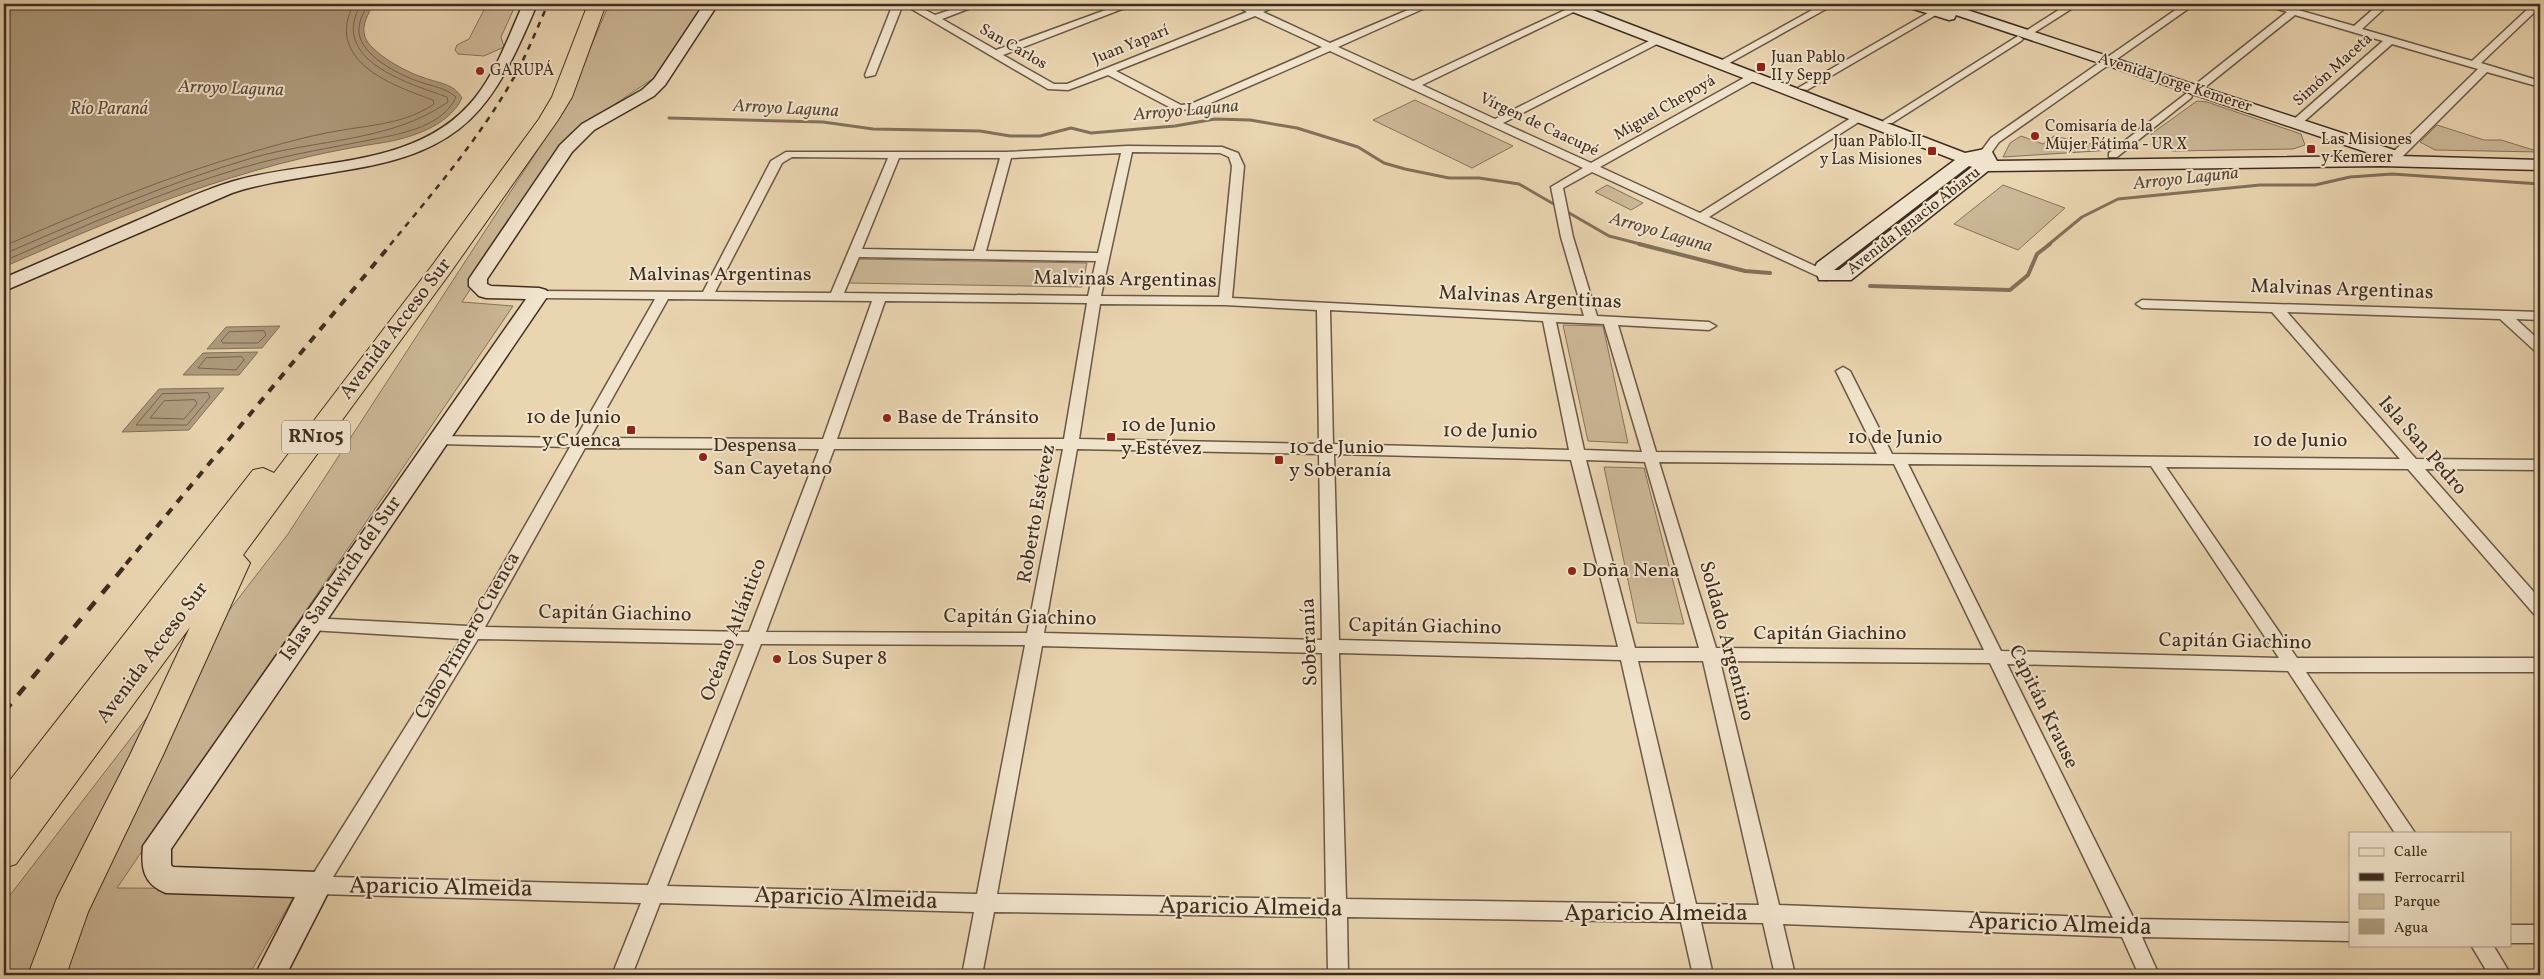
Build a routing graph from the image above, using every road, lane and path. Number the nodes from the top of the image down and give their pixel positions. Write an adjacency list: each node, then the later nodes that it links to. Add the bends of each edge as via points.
1 (530, 4): 61 (main road, via 487,93 468,116 434,138 382,158 261,180 216,193)
2 (582, 4): 103 (highway, Avenida Acceso Sur / RN105, via 544,100 528,129 424,270)
3 (597, 4): 91 (highway, Avenida Acceso Sur / RN105, via 562,97 548,120 442,268)
4 (711, 4): 62 (main road, via 660,82 588,127 566,149 478,279 478,286 486,292)
5 (898, 4): 35 (street)
6 (908, 4): 23 (street, San Carlos)
7 (976, 4): 23 (street)
8 (1130, 4): 29 (street)
9 (1237, 4): 21 (street, Vírgen de Caacupé)
10 (1276, 4): 21 (street, Juan Yaparí)
11 (1429, 4): 28 (street)
12 (1830, 4): 30 (street)
13 (1912, 4): 20 (main road, Avenida Jorge Kemerer)
14 (2074, 4): 25 (street)
15 (2190, 4): 31 (street, Avenida Ignacio Abiaru)
16 (2268, 4): 22 (street)
17 (2384, 4): 24 (street)
18 (2538, 4): 32 (street)
19 (1578, 5): 26 (main road); 30 (main road); 38 (street)
20 (1936, 8): 25 (main road, Avenida Jorge Kemerer); 40 (street)
21 (1255, 12): 28 (street, Vírgen de Caacupé); 34 (street, Juan Yaparí)
22 (2293, 12): 24 (street); 41 (street)
23 (934, 19): 29 (street, San Carlos)
24 (2356, 30): 27 (street)
25 (2022, 36): 31 (main road, Avenida Jorge Kemerer); 43 (street)
26 (1658, 40): 30 (main road); 44 (street)
27 (2390, 40): 32 (street); 45 (street, Simón Maceta)
28 (1330, 47): 34 (street, via 1193,107 1179,108); 38 (street, Vírgen de Caacupé)
29 (995, 54): 39 (street, San Carlos)
30 (1724, 62): 36 (main road); 40 (main road)
31 (2104, 64): 41 (main road, Avenida Jorge Kemerer); 53 (street, Avenida Ignacio Abiaru, via 1995,140)
32 (2474, 64): 33 (street)
33 (2485, 68): 37 (street); 51 (street)
34 (1108, 70): 39 (street, Juan Yaparí, via 1068,86)
35 (870, 75)
36 (1753, 77): 42 (main road); 55 (street, Miguel Chepoyá)
37 (2540, 84)
38 (1414, 85): 44 (street, Vírgen de Caacupé)
39 (1052, 87)
40 (1803, 88): 43 (main road)
41 (2191, 93): 45 (main road, Avenida Jorge Kemerer); 48 (main road, Avenida Jorge Kemerer); 50 (street)
42 (1858, 118): 52 (main road); 56 (street)
43 (1888, 121): 53 (main road)
44 (1495, 123): 55 (street, Vírgen de Caacupé)
45 (2296, 123): 51 (main road, Avenida Jorge Kemerer)
46 (1127, 149): 49 (street); 59 (street, Roberto Estévez); 68 (street, via 1222,150 1234,155 1238,166)
47 (895, 154): 49 (street); 57 (street); 64 (street, via 790,154 777,161)
48 (2361, 154): 50 (main road); 51 (main road)
49 (1006, 155): 58 (street)
50 (2113, 155): 53 (main road)
51 (2389, 159): 53 (main road); 54 (main road); 54 (main road, via 2413,162)
52 (1966, 160): 53 (main road); 60 (main road, Avenida Ignacio Abiaru, via 1824,267)
53 (1985, 160): 60 (main road, Avenida Ignacio Abiaru, via 1844,276)
54 (2540, 160)
55 (1592, 168): 56 (street, Vírgen de Caacupé); 75 (street, Miguel Chepoyá, via 1557,187)
56 (1700, 218): 60 (street, Vírgen de Caacupé)
57 (855, 253): 58 (street); 65 (street)
58 (979, 255): 59 (street)
59 (1102, 258): 67 (street, Roberto Estévez)
60 (1826, 276)
61 (4, 285)
62 (539, 294): 63 (street, Malvinas Argentinas); 80 (main road, Islas Sandwich del Sur)
63 (664, 294): 64 (street, Malvinas Argentinas); 81 (street, Cabo Primero Cuenca)
64 (708, 294): 65 (street, Malvinas Argentinas)
65 (837, 296): 66 (street, Malvinas Argentinas)
66 (880, 297): 67 (street, Malvinas Argentinas); 83 (street, Océano Atlántico)
67 (1094, 299): 68 (street, Malvinas Argentinas); 82 (street, Roberto Estévez)
68 (1225, 301): 71 (street, Malvinas Argentinas)
69 (2142, 304): 70 (street, Malvinas Argentinas)
70 (2275, 307): 72 (street, Malvinas Argentinas); 89 (street, Isla San Pedro)
71 (1323, 308): 74 (street, Malvinas Argentinas); 84 (street, Soberanía)
72 (2504, 315): 73 (street, Malvinas Argentinas); 78 (street)
73 (2540, 316)
74 (1549, 318): 75 (street, Malvinas Argentinas); 85 (street)
75 (1592, 320): 76 (street, Malvinas Argentinas)
76 (1610, 322): 77 (street, Malvinas Argentinas); 86 (street, Soldado Argentino)
77 (1709, 326)
78 (2540, 348)
79 (1842, 371): 87 (street, Capitán Krause)
80 (439, 439): 81 (street, 10 de Junio); 93 (main road, Islas Sandwich del Sur)
81 (578, 442): 83 (street, 10 de Junio); 94 (street, Cabo Primero Cuenca)
82 (1071, 444): 83 (street, 10 de Junio); 84 (street, 10 de Junio); 96 (street, Roberto Estévez)
83 (828, 445): 95 (street, Océano Atlántico)
84 (1325, 449): 85 (street, 10 de Junio); 97 (street, Soberanía)
85 (1577, 454): 86 (street, 10 de Junio); 98 (street)
86 (1652, 456): 87 (street, 10 de Junio); 99 (street, Soldado Argentino)
87 (1892, 458): 88 (street, 10 de Junio); 100 (street, Capitán Krause)
88 (2154, 460): 89 (street, 10 de Junio); 101 (street)
89 (2410, 462): 90 (street, 10 de Junio); 92 (street, Isla San Pedro)
90 (2540, 465)
91 (256, 516): 105 (highway, Avenida Acceso Sur / RN105); 118 (highway, via 146,755 70,910)
92 (2540, 610)
93 (310, 624): 94 (street, Capitán Giachino); 106 (main road, Islas Sandwich del Sur, via 156,846)
94 (473, 633): 95 (street, Capitán Giachino); 107 (street, Cabo Primero Cuenca)
95 (755, 638): 96 (street, Capitán Giachino); 108 (street, Océano Atlántico)
96 (1036, 639): 97 (street, Capitán Giachino); 109 (street, Roberto Estévez)
97 (1331, 646): 98 (street, Capitán Giachino); 110 (street, Soberanía)
98 (1628, 654): 99 (street, Capitán Giachino); 112 (street)
99 (1710, 655): 100 (street, Capitán Giachino); 111 (street, Soldado Argentino)
100 (1995, 657): 101 (street, Capitán Giachino); 113 (street, Capitán Krause)
101 (2294, 665): 102 (street, Capitán Giachino); 104 (street)
102 (2540, 665)
103 (4, 814)
104 (2405, 832)
105 (4, 853)
106 (156, 868): 107 (main road, Aparicio Almeida, via 166,880)
107 (317, 885): 108 (street, Aparicio Almeida); 119 (main road, Cabo Primero Cuenca)
108 (653, 893): 109 (street, Aparicio Almeida); 120 (street, Océano Atlántico)
109 (985, 904): 110 (street, Aparicio Almeida); 121 (street, Roberto Estévez)
110 (1337, 910): 112 (street, Aparicio Almeida); 122 (street, Soberanía)
111 (1771, 914): 112 (street, Aparicio Almeida); 113 (street, Aparicio Almeida); 124 (street, Soldado Argentino)
112 (1687, 915): 123 (street)
113 (2128, 928): 114 (street, Aparicio Almeida); 125 (street, Capitán Krause)
114 (2349, 932)
115 (2512, 934): 116 (street)
116 (2540, 934)
117 (2482, 946): 126 (street)
118 (47, 975)
119 (270, 975)
120 (622, 975)
121 (972, 975)
122 (1338, 975)
123 (1703, 975)
124 (1785, 975)
125 (2149, 975)
126 (2501, 975)

